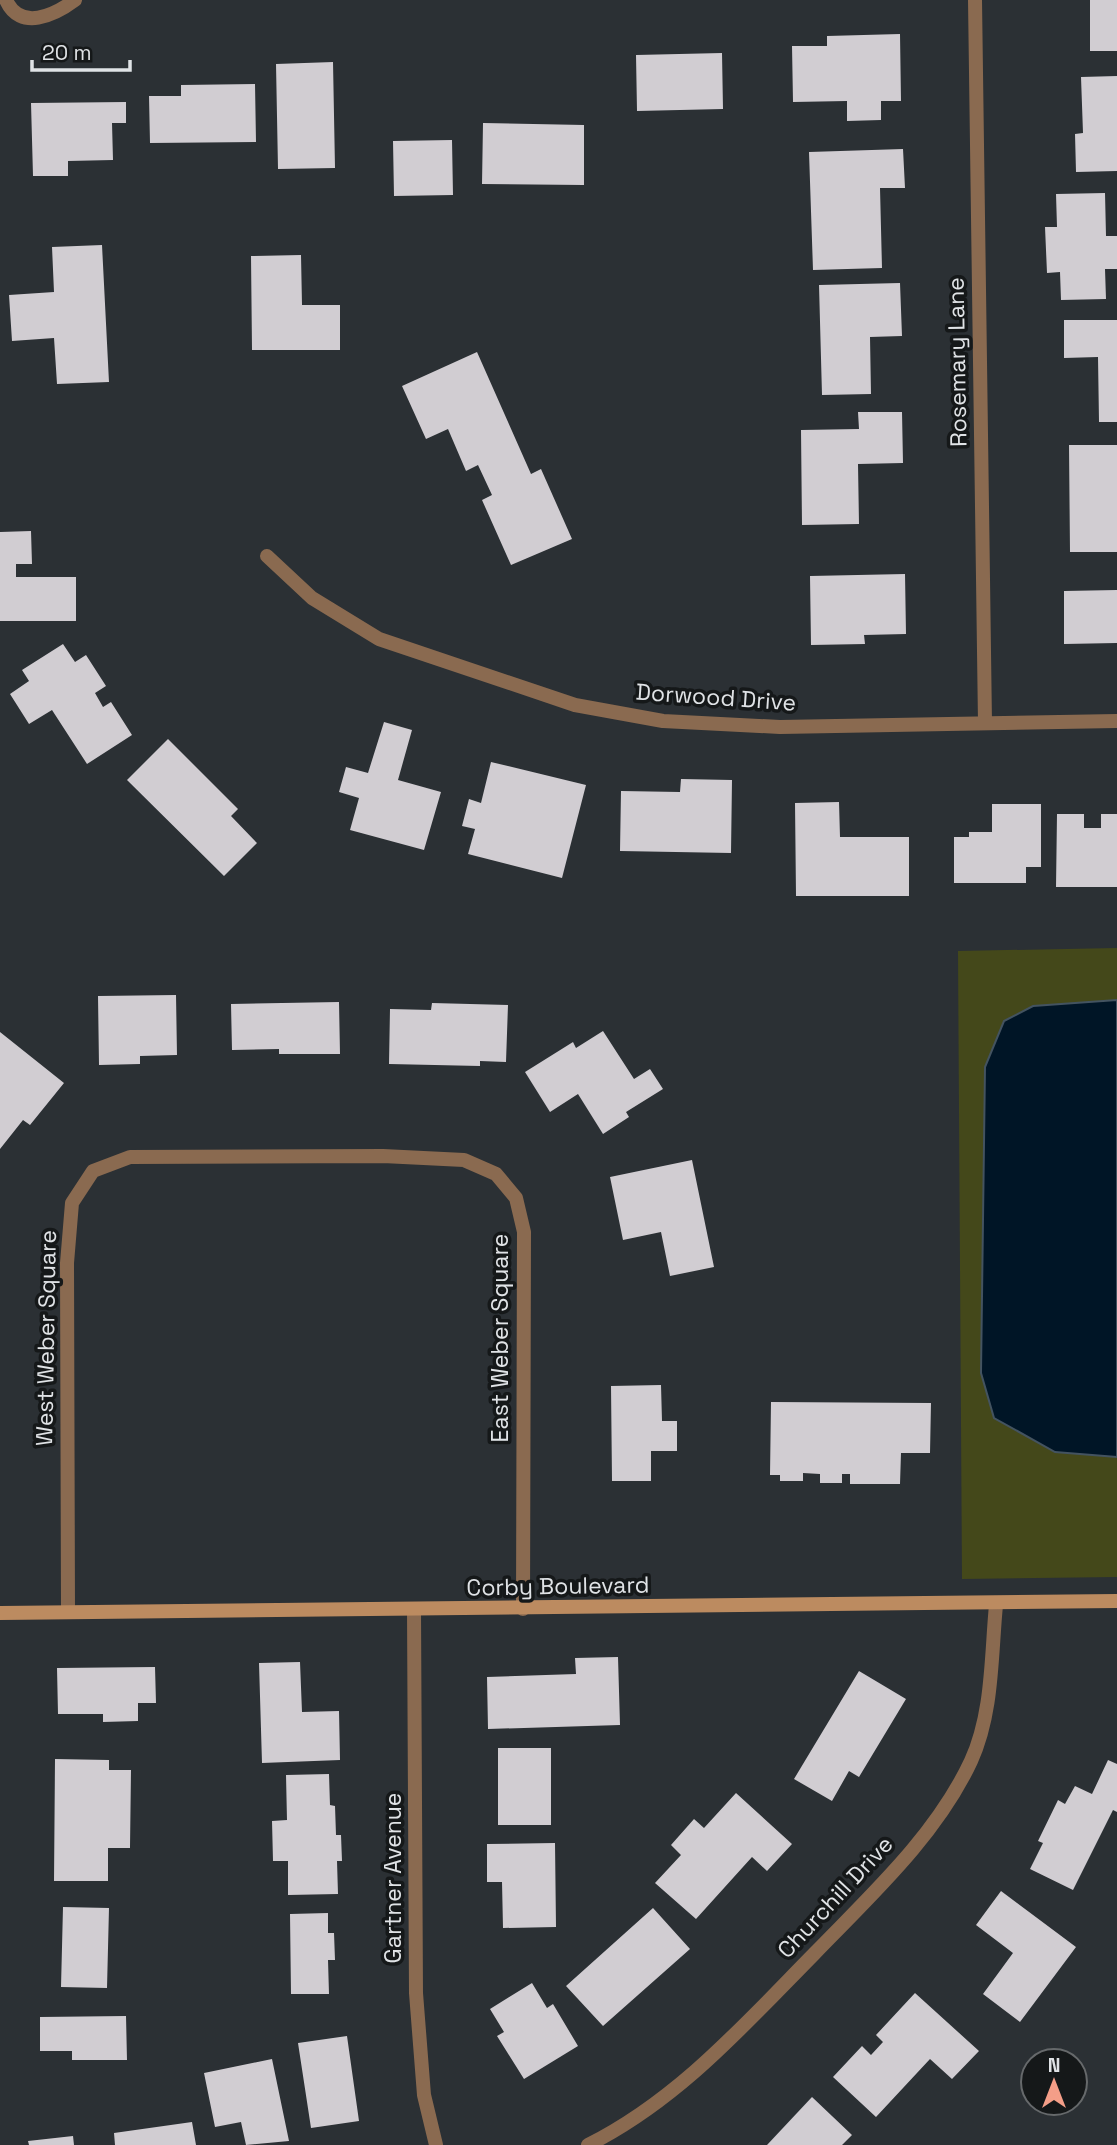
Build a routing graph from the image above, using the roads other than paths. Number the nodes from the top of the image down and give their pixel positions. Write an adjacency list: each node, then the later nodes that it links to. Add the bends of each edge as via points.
1 (6, 0): 2 (street, via 18,14 32,19 50,17)
2 (75, 0)
3 (975, 0): 6 (street, Rosemary Lane)
4 (267, 556): 6 (street, Dorwood Drive, via 312,598 379,639 575,705 663,721 780,727)
5 (1117, 721): 6 (street, Dorwood Drive)
6 (985, 723)
7 (274, 1156): 10 (street, East Weber Square, via 464,1160 496,1174 516,1198 524,1233); 12 (street, West Weber Square, via 130,1157 93,1171 72,1203 67,1263)
8 (1117, 1601): 9 (street, Corby Boulevard)
9 (996, 1605): 10 (street, Corby Boulevard); 15 (street, Churchill Drive, via 988,1701 972,1759 920,1839 706,2064 629,2124)
10 (523, 1609): 11 (street, Corby Boulevard)
11 (414, 1610): 12 (street, Corby Boulevard); 14 (street, Gartner Avenue, via 416,1993 424,2095)
12 (68, 1612): 13 (street, Corby Boulevard)
13 (0, 1614)
14 (436, 2145)
15 (588, 2145)

